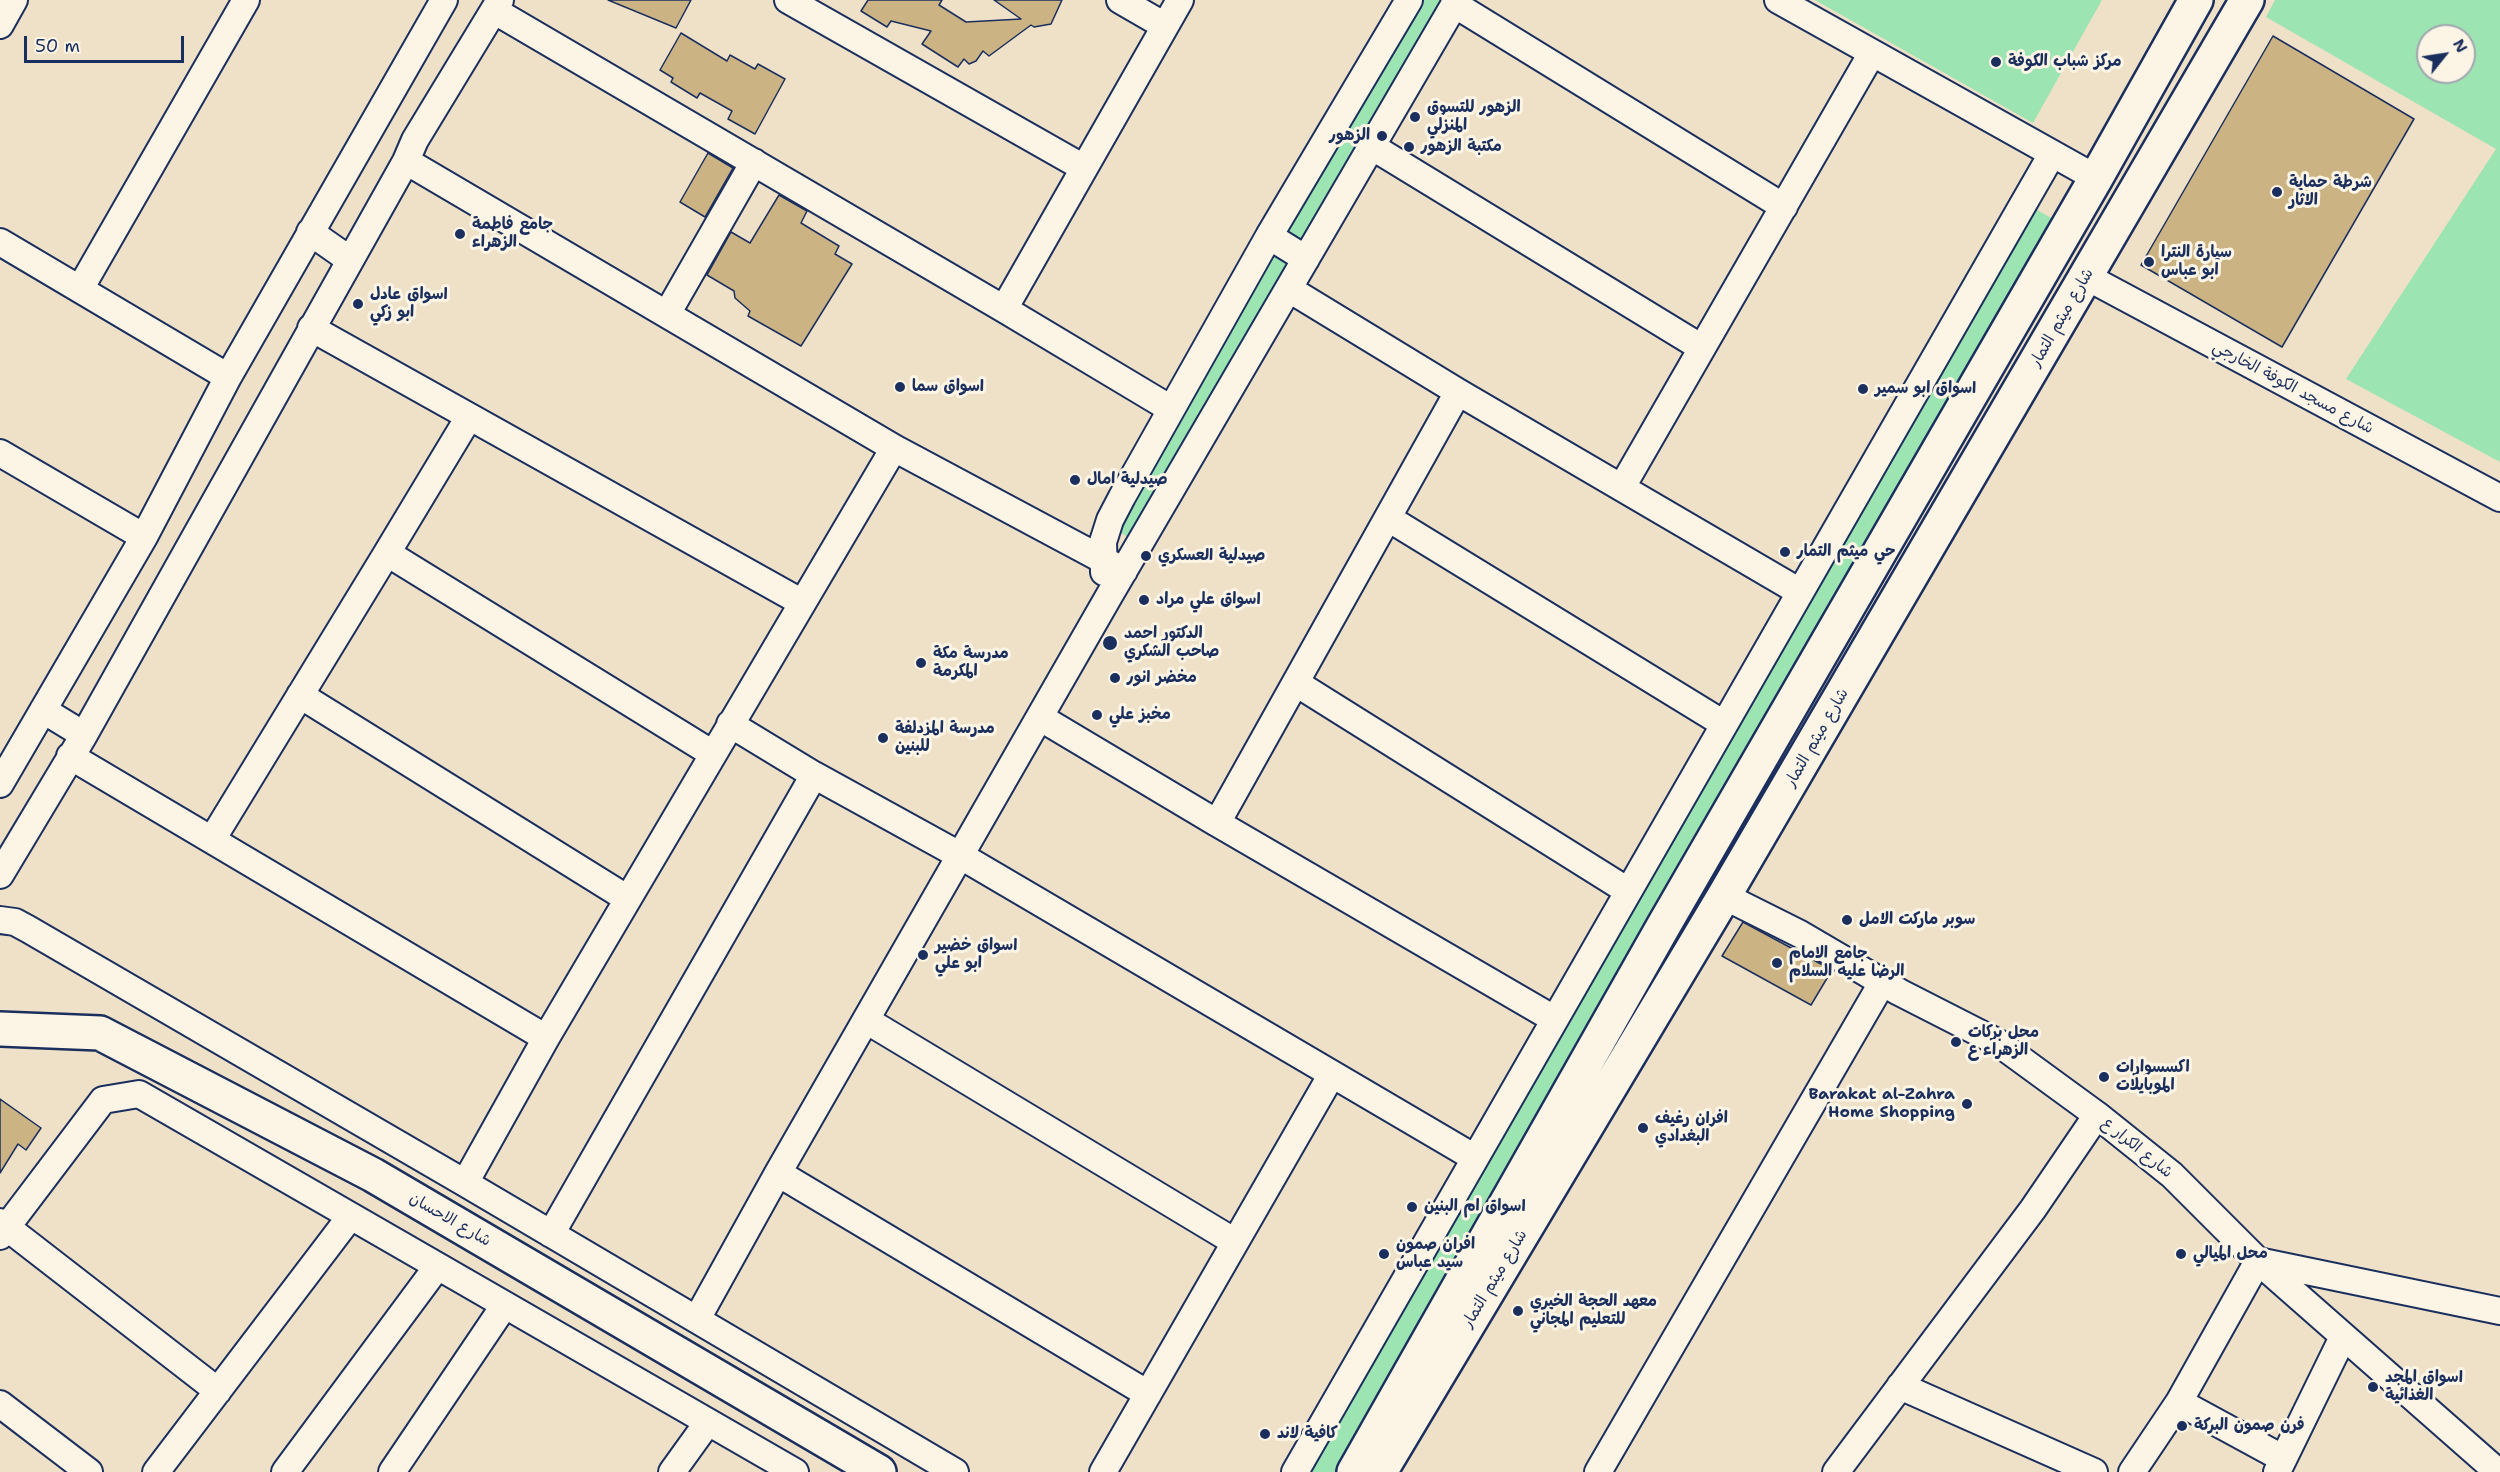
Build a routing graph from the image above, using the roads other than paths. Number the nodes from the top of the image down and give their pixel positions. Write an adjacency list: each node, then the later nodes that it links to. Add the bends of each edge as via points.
1 (14, 0): 13 (street)
2 (246, 0): 29 (street)
3 (444, 0): 23 (street)
4 (788, 0): 20 (street)
5 (1120, 0): 14 (street)
6 (1180, 0): 14 (street)
7 (1409, 0): 24 (street)
8 (1778, 0): 15 (street)
9 (2196, 0): 21 (street, شارع ميثم التمار)
10 (2247, 0): 28 (street, شارع ميثم التمار)
11 (1455, 2): 16 (street); 22 (street)
12 (498, 5): 18 (street); 19 (street)
13 (0, 25)
14 (1165, 26): 20 (street)
15 (1872, 53): 17 (street); 22 (street)
16 (1371, 146): 26 (street); 34 (street)
17 (2052, 154): 21 (street); 47 (street)
18 (406, 161): 27 (street); 32 (street)
19 (754, 162): 31 (street); 32 (street)
20 (1084, 168): 31 (street)
21 (2096, 178): 105 (street, شارع ميثم التمار, via 1664,925)
22 (1784, 207): 34 (street)
23 (310, 232): 27 (street); 35 (street)
24 (1269, 236): 26 (street); 37 (street)
25 (0, 242): 29 (street)
26 (1306, 259): 30 (street)
27 (350, 260): 33 (street)
28 (2086, 277): 42 (street, شارع مسجد الكوفة الخارجي); 65 (street, شارع ميثم التمار)
29 (80, 289): 35 (street)
30 (1289, 290): 36 (street); 46 (street)
31 (1004, 309): 37 (street)
32 (667, 314): 39 (street)
33 (310, 328): 38 (street); 55 (street)
34 (1702, 348): 41 (street)
35 (228, 377): 44 (street)
36 (1458, 392): 41 (street); 43 (street)
37 (1171, 409): 46 (street, via 1110,520 1103,542)
38 (469, 417): 45 (street); 48 (street)
39 (894, 448): 46 (street); 48 (street)
40 (0, 453): 44 (street)
41 (1622, 487): 47 (street)
42 (2500, 498)
43 (1388, 518): 49 (street); 54 (street)
44 (144, 537): 51 (street)
45 (387, 553): 50 (street); 56 (street)
46 (1113, 565): 52 (street, via 1109,596)
47 (1800, 592): 54 (street)
48 (801, 602): 53 (street)
49 (1296, 683): 60 (street); 64 (street)
50 (300, 694): 61 (street); 66 (street)
51 (43, 710): 55 (street); 59 (street)
52 (1041, 718): 60 (street); 62 (street)
53 (730, 724): 56 (street); 58 (street)
54 (1724, 724): 64 (street)
55 (84, 735): 57 (street)
56 (713, 754): 66 (street)
57 (70, 756): 61 (street); 63 (street)
58 (814, 775): 62 (street); 80 (street)
59 (0, 784)
60 (1217, 823): 69 (street)
61 (213, 838): 72 (street)
62 (961, 856): 70 (street); 73 (street)
63 (0, 875)
64 (1628, 891): 69 (street)
65 (1724, 896): 68 (street, شارع الكرار ع); 106 (street, شارع ميثم التمار)
66 (628, 898): 72 (street)
67 (0, 920): 77 (street, via 28,929)
68 (1882, 982): 74 (street, شارع الكرار ع, via 1997,1042); 107 (street)
69 (1554, 1019): 75 (street)
70 (866, 1020): 76 (street); 81 (street)
71 (0, 1029): 101 (street, شارع الاحسان, via 100,1033 373,1175)
72 (546, 1038): 77 (street)
73 (1332, 1074): 75 (street); 81 (street)
74 (2097, 1115): 82 (street, شارع الكرار ع, via 2172,1176); 88 (street, via 2033,1209)
75 (1474, 1158): 104 (street)
76 (778, 1173): 86 (street); 90 (street)
77 (465, 1183): 80 (street)
78 (350, 1217): 79 (street, via 139,1094 103,1100); 83 (street); 89 (street)
79 (2, 1228): 89 (street)
80 (551, 1234): 86 (street)
81 (1235, 1242): 90 (street)
82 (2258, 1261): 85 (street); 87 (street, شارع الكرار ع); 91 (street)
83 (437, 1267): 84 (street); 97 (street)
84 (504, 1305): 93 (street); 98 (street)
85 (2500, 1311)
86 (697, 1319): 102 (street)
87 (2343, 1337): 94 (street); 111 (street, شارع الكرار ع)
88 (1900, 1386): 108 (street); 109 (street)
89 (218, 1391): 96 (street)
90 (1148, 1394): 103 (street)
91 (2179, 1401): 94 (street); 110 (street)
92 (0, 1404): 95 (street)
93 (708, 1422): 99 (street); 100 (street)
94 (2279, 1465)
95 (89, 1472)
96 (156, 1472)
97 (285, 1472)
98 (392, 1472)
99 (672, 1472)
100 (795, 1472)
101 (879, 1472)
102 (955, 1472)
103 (1102, 1472)
104 (1295, 1472)
105 (1354, 1472)
106 (1380, 1472)
107 (1598, 1472)
108 (1836, 1472)
109 (2094, 1472)
110 (2132, 1472)
111 (2499, 1472)

